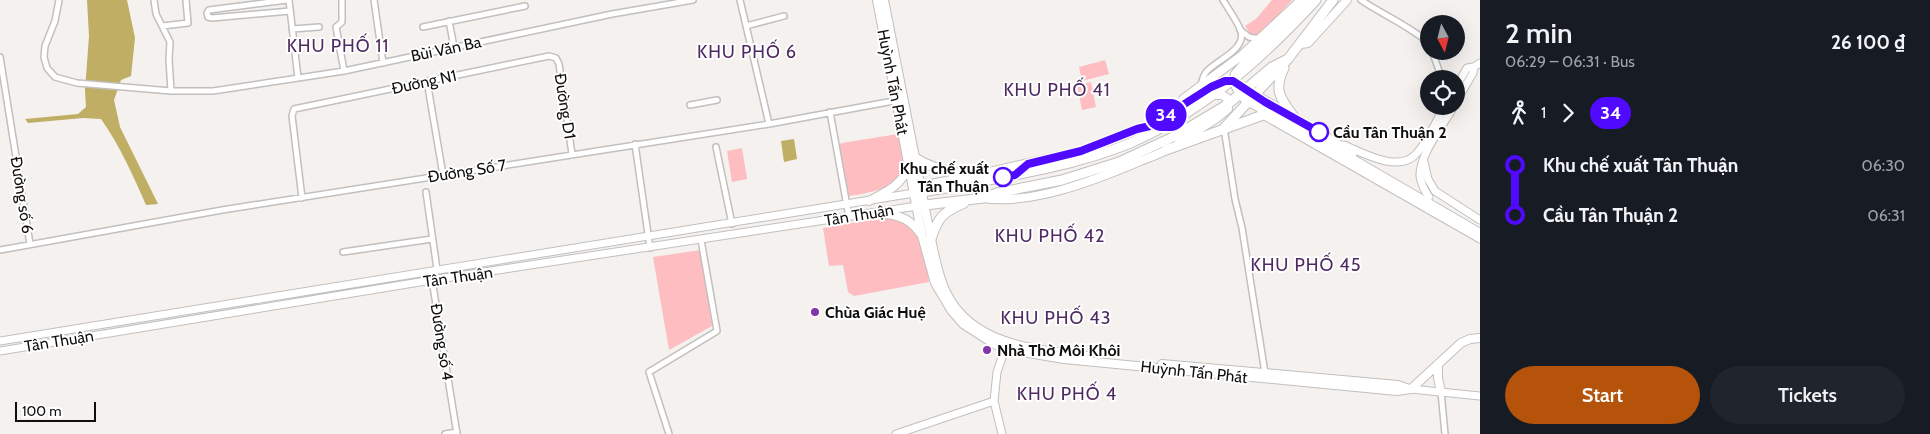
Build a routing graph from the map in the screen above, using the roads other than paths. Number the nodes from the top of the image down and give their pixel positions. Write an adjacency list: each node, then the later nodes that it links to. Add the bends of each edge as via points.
1 (59, 0): 47 (street, Bùi Văn Ba, via 44,57 47,68 55,77 77,83)
2 (154, 0): 23 (street)
3 (186, 0): 23 (street, via 188,23)
4 (288, 0): 19 (street); 19 (street, via 209,10 207,13 212,18)
5 (342, 0): 40 (street, via 342,22 336,27)
6 (374, 0): 38 (street)
7 (693, 0): 34 (street, Bùi Văn Ba)
8 (740, 0): 24 (street)
9 (877, 0): 52 (main road, Huỳnh Tấn Phát)
10 (884, 0): 52 (main road, Huỳnh Tấn Phát)
11 (1223, 0): 29 (street)
12 (1301, 0): 30 (main road)
13 (1308, 0): 25 (main road)
14 (1316, 0): 22 (highway)
15 (1333, 0): 33 (highway)
16 (1347, 0): 33 (main road, via 1308,43)
17 (1361, 0): 31 (street)
18 (525, 6): 21 (street)
19 (290, 11): 28 (street)
20 (784, 16): 24 (street)
21 (449, 21): 27 (street); 34 (street)
22 (1294, 24): 25 (main road); 44 (highway)
23 (162, 26): 47 (street, via 170,42)
24 (746, 26): 63 (street)
25 (1281, 26): 30 (main road); 44 (main road, via 1240,67)
26 (319, 27): 28 (street)
27 (423, 27)
28 (292, 29): 42 (street)
29 (1240, 30): 32 (street, via 1249,37); 46 (street, via 1239,44 1207,71)
30 (1270, 30): 32 (main road)
31 (1420, 35)
32 (1260, 39): 46 (main road)
33 (1300, 44): 37 (highway)
34 (454, 47): 38 (street, Bùi Văn Ba)
35 (0, 57): 104 (street, Đường số 6)
36 (556, 58): 43 (street, Đường N1, via 549,56); 72 (street, Đường D1)
37 (1288, 59): 48 (highway, via 1272,67); 50 (highway); 62 (highway, via 1278,88)
38 (383, 63): 40 (street, Bùi Văn Ba)
39 (1477, 65): 41 (street); 45 (street)
40 (344, 71): 42 (street, Bùi Văn Ba)
41 (1465, 71)
42 (298, 78): 47 (street, Bùi Văn Ba, via 213,91)
43 (428, 81): 78 (street); 84 (street, Đường N1, via 292,111)
44 (1233, 81): 46 (main road); 48 (main road); 49 (highway)
45 (1465, 87)
46 (1201, 89): 56 (main road)
47 (171, 91)
48 (1243, 92): 50 (main road); 53 (main road); 54 (highway)
49 (1212, 95): 54 (main road, via 1222,94); 57 (highway)
50 (1255, 95): 53 (highway); 62 (main road)
51 (717, 100): 55 (street)
52 (901, 100): 58 (street, Đường Số 7); 75 (main road, Huỳnh Tấn Phát)
53 (1248, 102): 59 (main road); 65 (highway)
54 (1228, 104): 67 (highway); 71 (main road, via 1228,109 1217,118)
55 (690, 105)
56 (1181, 105): 57 (main road); 64 (main road)
57 (1193, 108): 66 (highway)
58 (830, 112): 63 (street, Đường Số 7); 88 (street)
59 (1261, 112): 65 (highway); 94 (main road, via 1266,110); 102 (street)
60 (1440, 115): 68 (street, via 1417,154 1404,161 1388,162)
61 (1449, 115): 73 (street)
62 (1294, 117): 68 (main road)
63 (769, 124): 69 (street, Đường Số 7)
64 (1150, 126): 66 (highway); 77 (main road, via 1081,151)
65 (1224, 128): 71 (highway); 117 (street)
66 (1141, 137): 80 (highway, via 1084,160)
67 (1173, 137): 71 (highway); 74 (highway)
68 (1336, 143): 83 (main road)
69 (635, 144): 72 (street, Đường Số 7); 99 (street)
70 (716, 147): 93 (street)
71 (1166, 150): 76 (main road)
72 (572, 154): 78 (street, Đường Số 7)
73 (1423, 159): 83 (street, via 1420,178); 92 (street, via 1435,191)
74 (1125, 160): 76 (highway); 85 (highway, via 1092,172)
75 (912, 162): 79 (highway, via 942,171); 81 (main road, Huỳnh Tấn Phát); 87 (main road, via 898,184)
76 (1138, 162): 85 (main road, via 1063,189 999,200)
77 (1028, 164): 79 (main road); 80 (highway)
78 (443, 175): 84 (street, Đường Số 7)
79 (973, 175): 80 (highway); 81 (main road)
80 (1015, 175): 81 (highway)
81 (919, 190): 87 (street, Tân Thuận); 89 (main road, Huỳnh Tấn Phát)
82 (426, 192): 98 (street)
83 (1429, 197): 94 (main road)
84 (302, 198): 104 (street, Đường Số 7)
85 (983, 198): 86 (highway)
86 (973, 199): 89 (highway); 100 (highway, via 947,211)
87 (869, 201): 88 (street, Tân Thuận)
88 (847, 204): 91 (street); 93 (street, Tân Thuận)
89 (921, 205): 90 (street, Tân Thuận); 100 (main road, Huỳnh Tấn Phát)
90 (872, 213): 91 (street, Tân Thuận); 100 (main road, via 906,218)
91 (849, 217): 101 (street, Tân Thuận)
92 (1480, 220)
93 (732, 224): 96 (street, Tân Thuận)
94 (1469, 224): 95 (main road); 97 (main road)
95 (1480, 227)
96 (690, 230): 99 (street, Tân Thuận); 103 (street)
97 (1480, 233)
98 (432, 238): 107 (street); 108 (street)
99 (648, 238): 105 (street); 108 (street, Tân Thuận)
100 (926, 238): 114 (main road, Huỳnh Tấn Phát, via 955,307)
101 (702, 240): 103 (street, Tân Thuận); 125 (street, via 717,331 649,372)
102 (1480, 240)
103 (692, 241): 105 (street, Tân Thuận)
104 (30, 244): 106 (street, Đường Số 7)
105 (650, 248): 109 (street, Tân Thuận)
106 (0, 250)
107 (343, 252)
108 (437, 269): 109 (street, Đường số 4); 110 (street, Tân Thuận)
109 (432, 280): 111 (street, Tân Thuận); 123 (street, Đường số 4)
110 (343, 285): 111 (street); 113 (street, Tân Thuận)
111 (344, 295): 115 (street, Tân Thuận)
112 (1480, 338): 116 (main road, via 1460,343)
113 (0, 341): 115 (street)
114 (1006, 346): 118 (main road, Huỳnh Tấn Phát, via 1064,359); 122 (street, via 997,372)
115 (1, 350)
116 (1438, 364): 119 (main road); 120 (main road)
117 (1265, 373): 118 (main road, Huỳnh Tấn Phát); 119 (main road, Huỳnh Tấn Phát, via 1398,385)
118 (1247, 374): 119 (main road, Huỳnh Tấn Phát, via 1397,391)
119 (1411, 389): 120 (street, Huỳnh Tấn Phát)
120 (1441, 392): 121 (street, Huỳnh Tấn Phát); 128 (street)
121 (1480, 396)
122 (994, 401): 126 (street); 127 (street)
123 (457, 433): 124 (street)
124 (444, 434)
125 (669, 434)
126 (896, 434)
127 (1002, 434)
128 (1445, 434)

